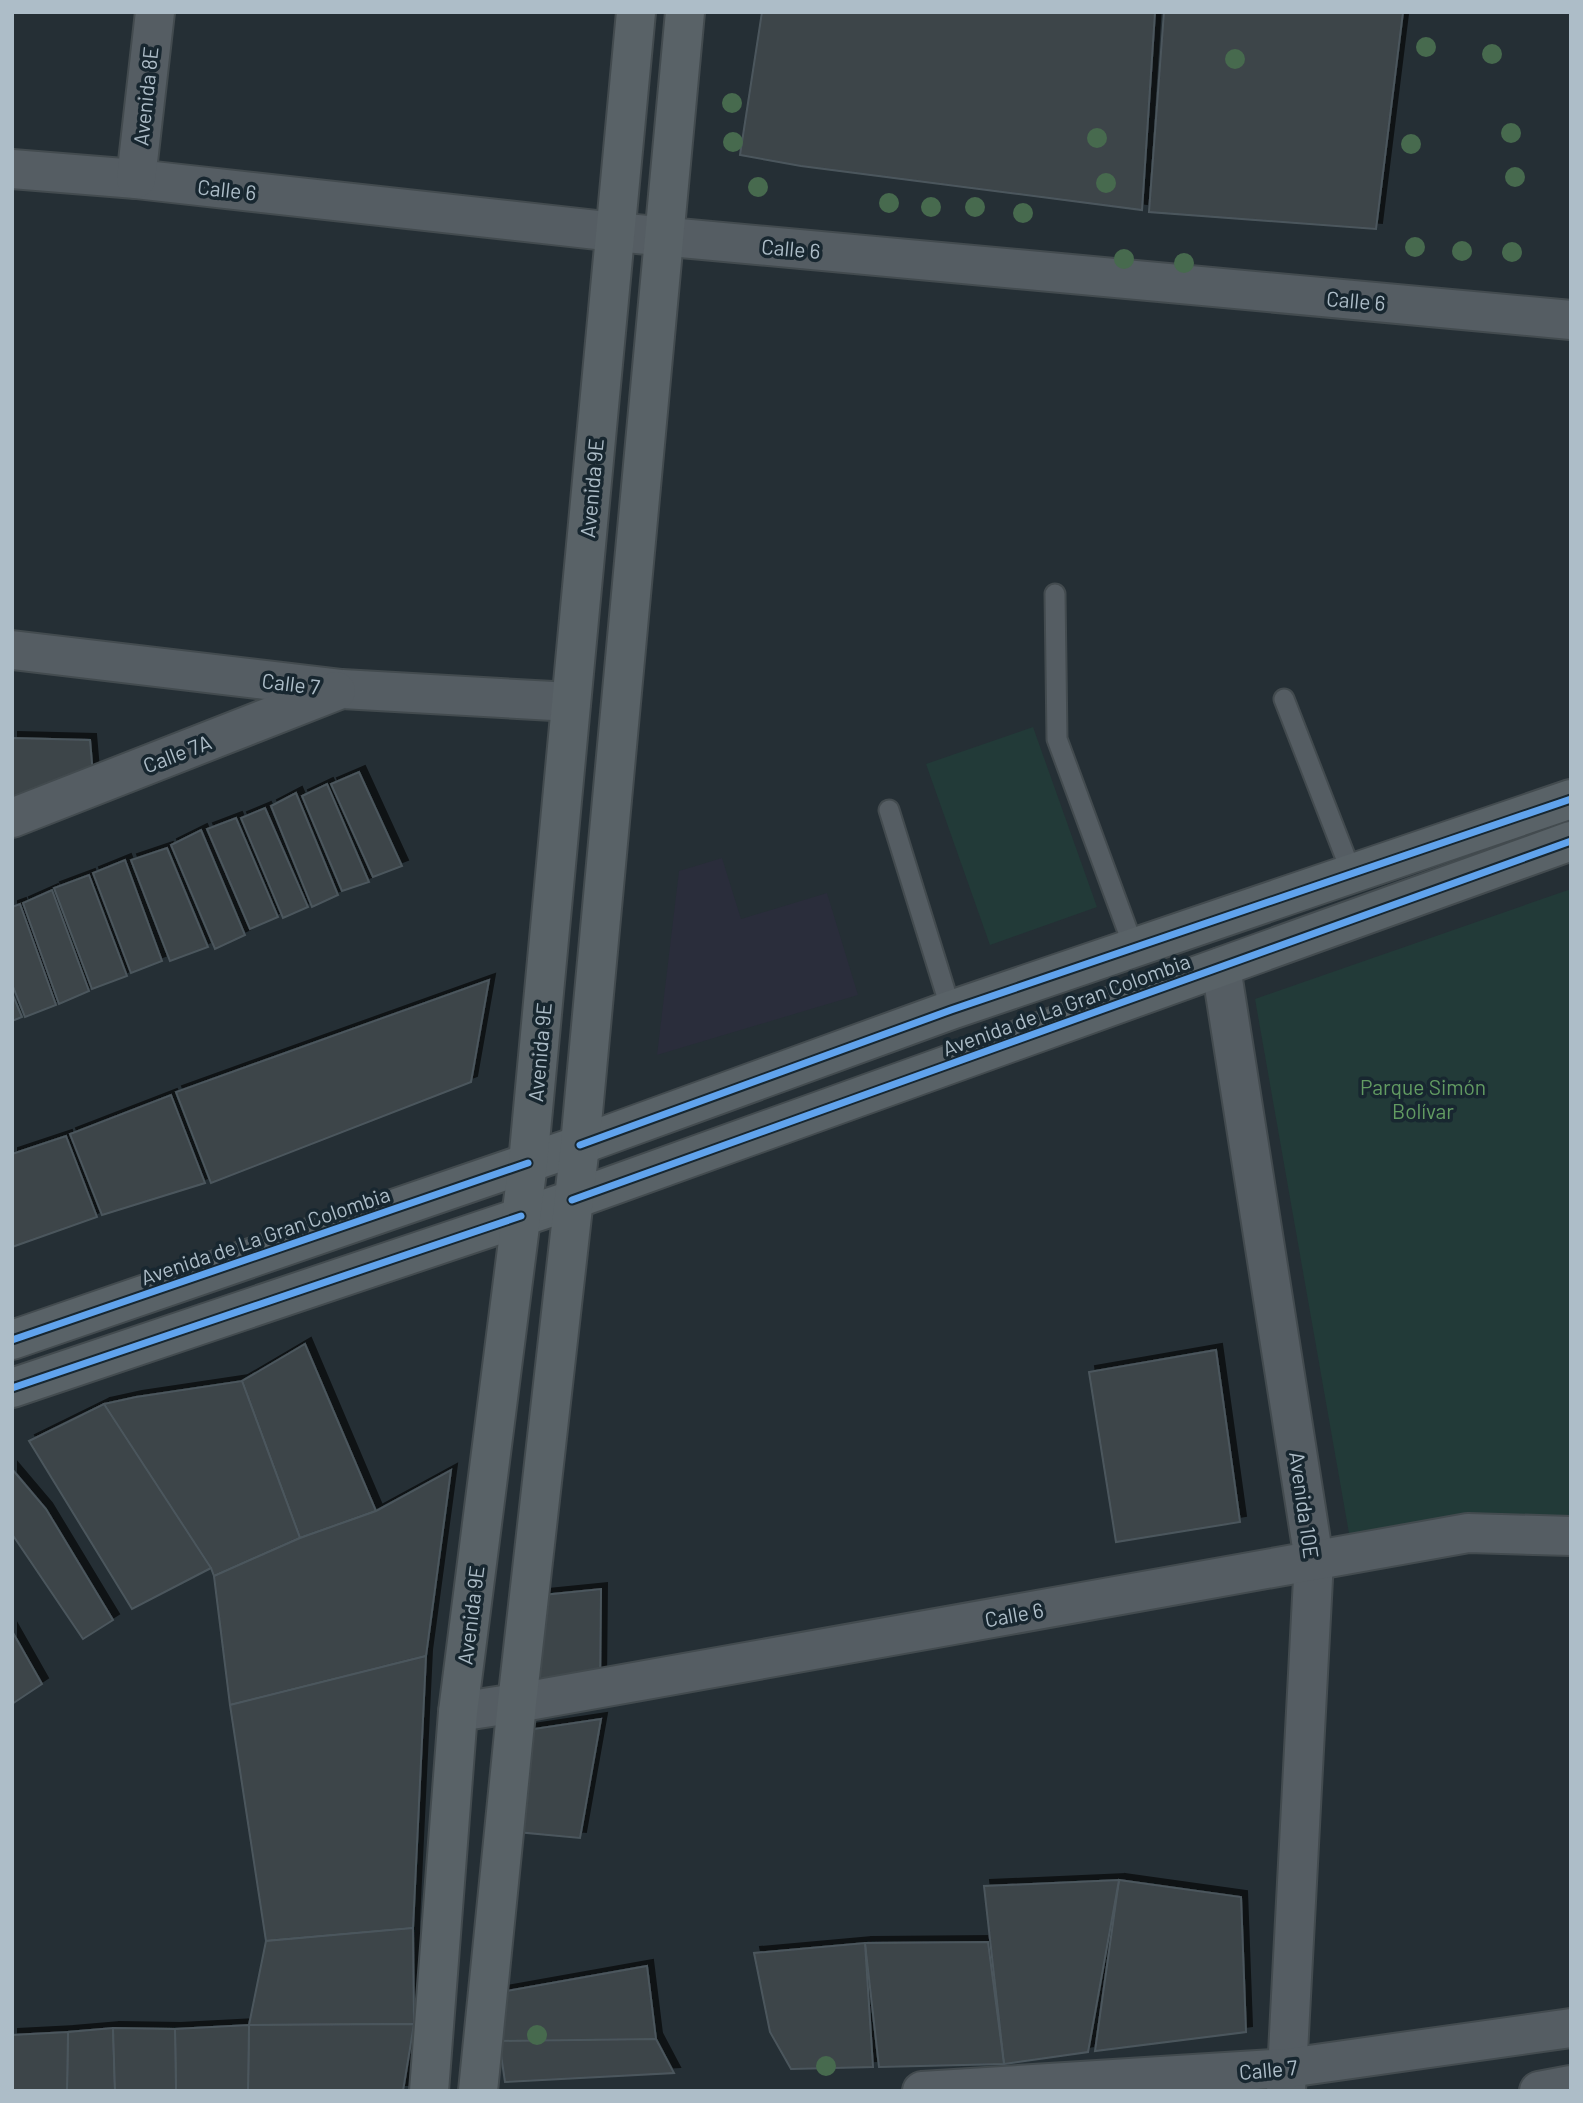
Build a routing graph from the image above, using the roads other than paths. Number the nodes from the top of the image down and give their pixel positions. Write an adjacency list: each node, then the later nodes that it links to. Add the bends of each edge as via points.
1 (155, 12): 5 (street, Avenida 8E)
2 (636, 12): 6 (street, Avenida 9E)
3 (685, 12): 7 (street)
4 (12, 169): 5 (street, Calle 6)
5 (136, 179): 6 (street, Calle 6)
6 (615, 232): 7 (street, Calle 6); 13 (street, Avenida 9E)
7 (664, 236): 8 (street, Calle 6); 22 (street)
8 (1571, 320)
9 (1055, 594): 19 (lane, via 1057,739)
10 (12, 650): 11 (street, Calle 7)
11 (342, 689): 13 (street, Calle 7); 16 (street, Calle 7A)
12 (1284, 699): 18 (lane)
13 (571, 702): 23 (street, Avenida 9E)
14 (1571, 799): 18 (street, Avenida de La Gran Colombia)
15 (889, 810): 21 (lane)
16 (12, 818)
17 (1571, 841): 20 (street, Avenida de La Gran Colombia)
18 (1352, 874): 19 (street, Avenida de La Gran Colombia)
19 (1134, 948): 21 (street, Avenida de La Gran Colombia)
20 (1221, 967): 24 (street, Avenida de La Gran Colombia); 29 (street, Avenida 10E)
21 (951, 1010): 22 (street, Avenida de La Gran Colombia)
22 (580, 1145): 23 (street, Avenida de La Gran Colombia); 24 (street)
23 (528, 1163): 25 (street, Avenida 9E); 26 (street, Avenida de La Gran Colombia)
24 (572, 1200): 25 (street, Avenida de La Gran Colombia); 30 (street)
25 (522, 1216): 27 (street, Avenida de La Gran Colombia); 31 (street, Avenida 9E)
26 (12, 1340)
27 (12, 1388)
28 (1571, 1536): 29 (street, Calle 6, via 1468,1533)
29 (1314, 1560): 30 (street, Calle 6); 33 (street, Avenida 10E)
30 (517, 1703): 31 (street, Calle 6); 36 (street)
31 (458, 1712): 35 (street, Avenida 9E)
32 (1571, 2028): 33 (street, Calle 7)
33 (1287, 2080): 37 (street, Calle 7)
34 (1571, 2085): 38 (street)
35 (429, 2091)
36 (478, 2091)
37 (922, 2091)
38 (1539, 2091)

